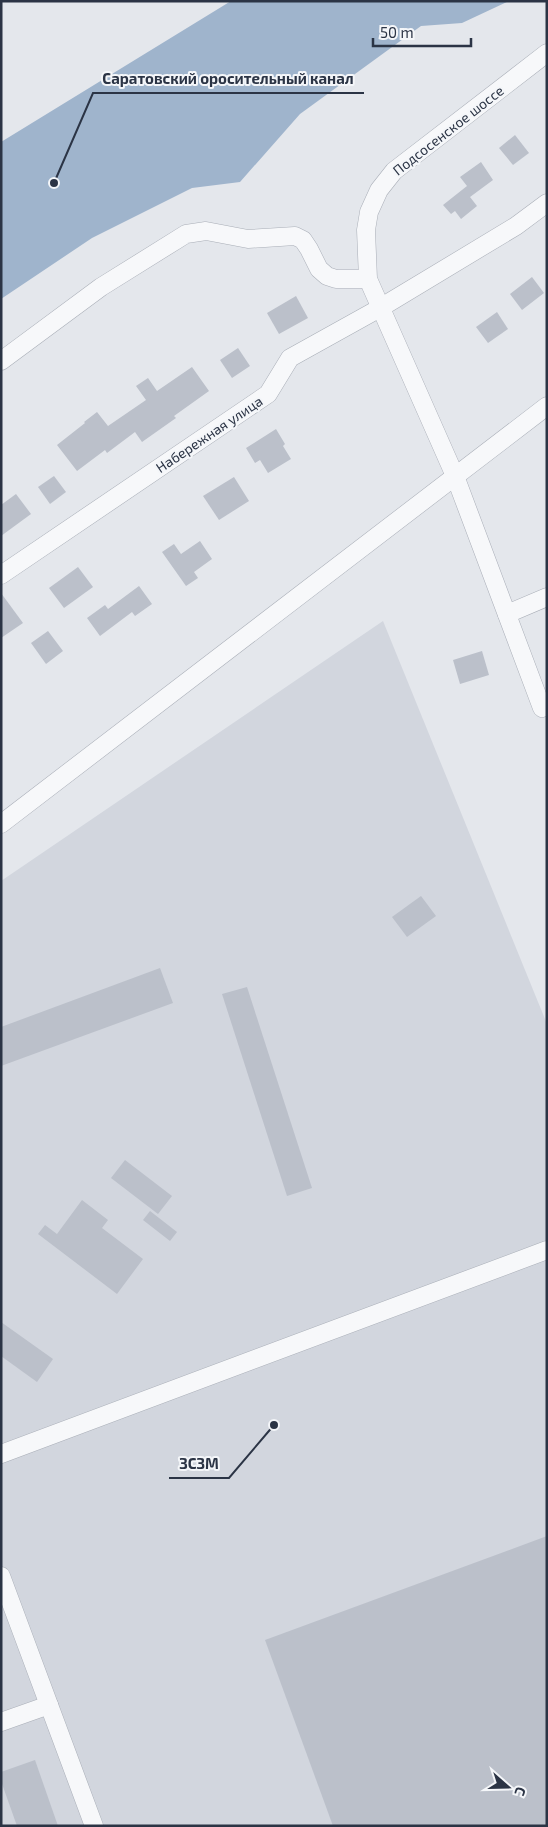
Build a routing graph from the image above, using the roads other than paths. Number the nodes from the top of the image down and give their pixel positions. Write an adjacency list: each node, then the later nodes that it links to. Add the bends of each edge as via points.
1 (547, 53): 3 (street, Подсосенское шоссе, via 394,171 379,190 369,212 366,230)
2 (547, 203): 4 (street, Набережная улица, via 516,226)
3 (368, 279): 4 (street, Подсосенское шоссе); 5 (street, via 327,276 318,269 303,240 295,236 248,239 206,231 186,234 101,287)
4 (380, 308): 7 (street); 8 (street, Набережная улица, via 290,358 268,394)
5 (1, 361)
6 (547, 406): 7 (street)
7 (455, 476): 10 (street); 12 (street)
8 (1, 575)
9 (547, 597): 10 (street)
10 (507, 614): 11 (street)
11 (545, 711)
12 (1, 824)
13 (547, 1250): 14 (street)
14 (1, 1454)
15 (1, 1576): 16 (street)
16 (49, 1705): 17 (street); 18 (street)
17 (1, 1722)
18 (94, 1826)

